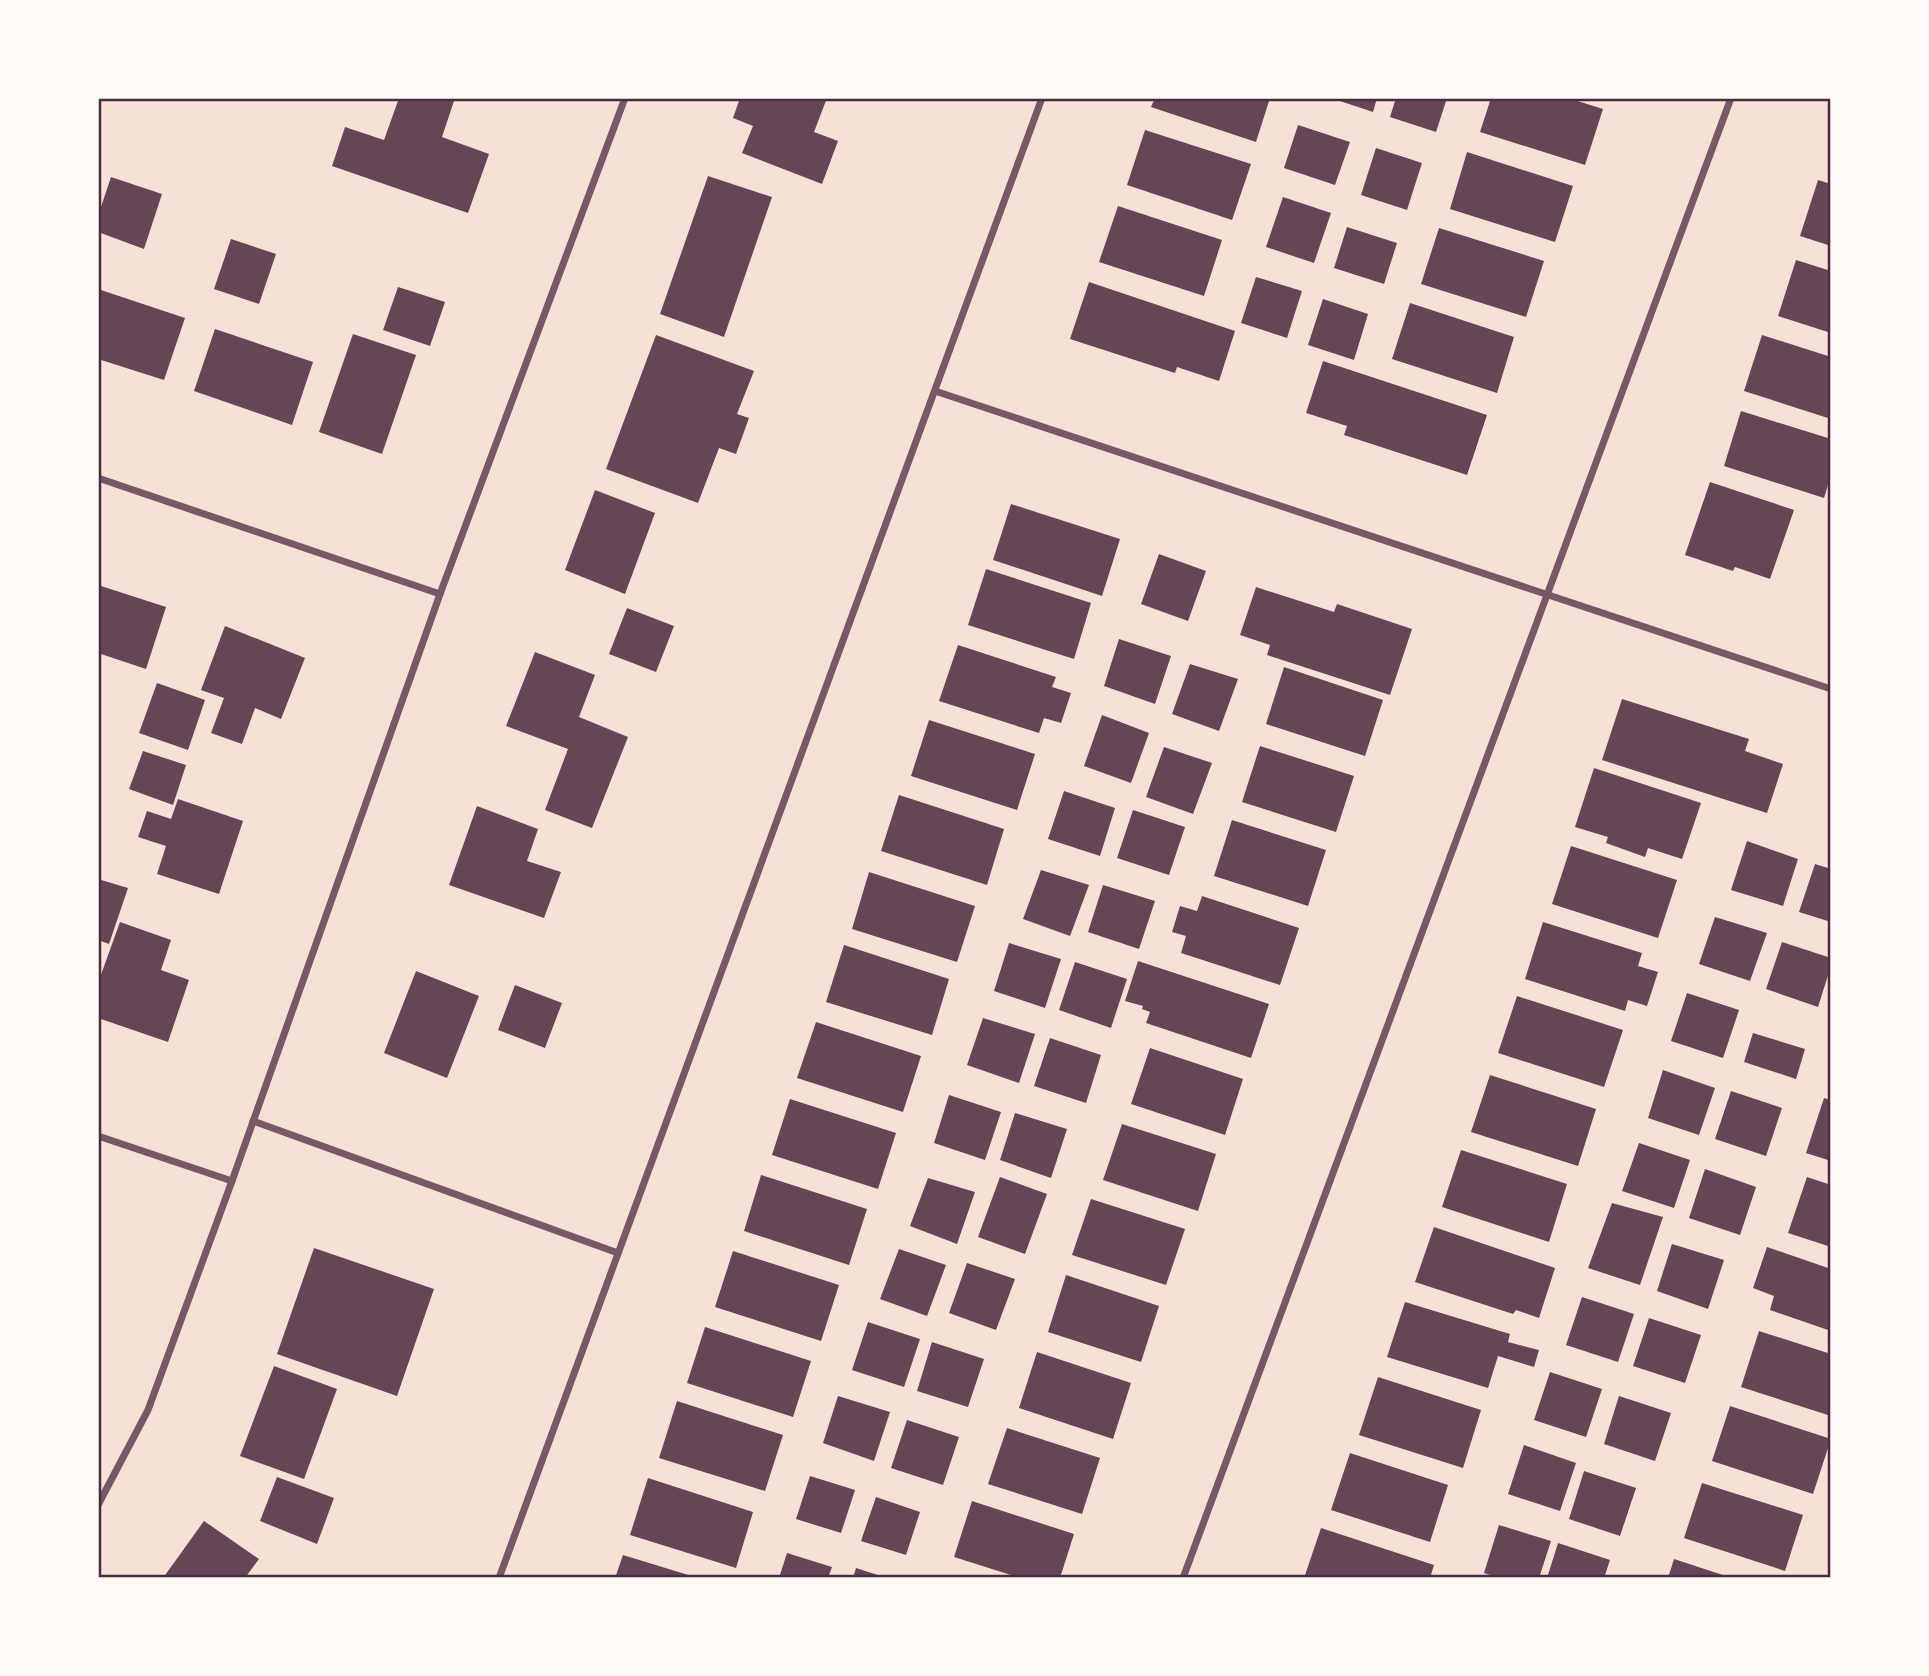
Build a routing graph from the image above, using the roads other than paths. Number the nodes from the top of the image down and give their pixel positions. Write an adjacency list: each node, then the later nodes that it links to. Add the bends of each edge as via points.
1 (625, 98): 6 (street)
2 (1042, 98): 4 (street)
3 (1731, 98): 7 (street)
4 (935, 391): 7 (street); 12 (street)
5 (98, 478): 6 (street)
6 (440, 594): 9 (street)
7 (1546, 594): 8 (street); 15 (street)
8 (1831, 689)
9 (253, 1121): 11 (street); 12 (street)
10 (98, 1136): 11 (street)
11 (232, 1181): 13 (street, via 148,1410)
12 (618, 1253): 14 (street)
13 (98, 1505)
14 (499, 1578)
15 (1184, 1578)

